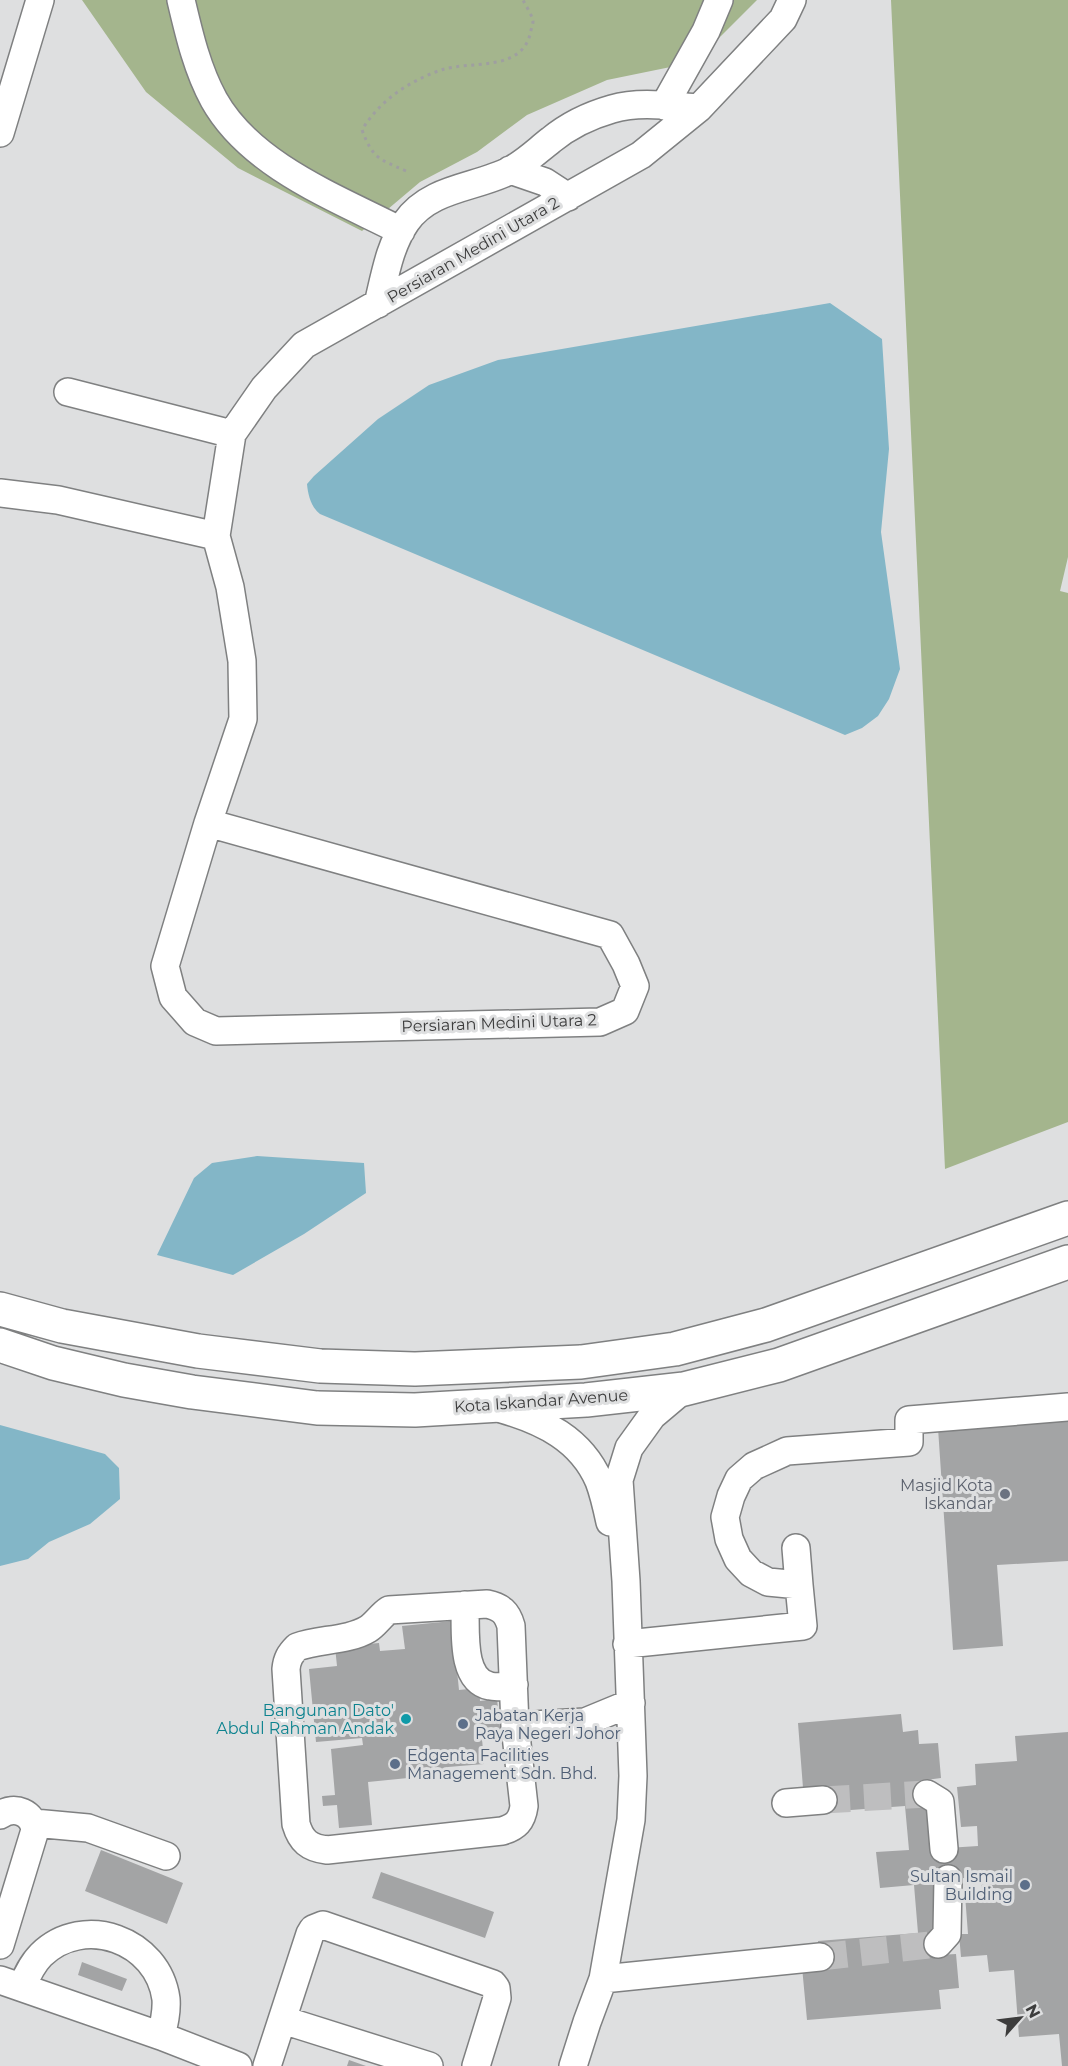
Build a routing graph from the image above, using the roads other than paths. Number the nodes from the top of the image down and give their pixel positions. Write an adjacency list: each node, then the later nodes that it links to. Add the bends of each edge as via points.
1 (40, 0): 7 (street)
2 (181, 0): 10 (street, via 193,49 215,101 238,132 267,159 311,186)
3 (719, 0): 5 (street)
4 (792, 0): 6 (street, Persiaran Medini Utara 2, via 783,18)
5 (664, 106): 6 (street); 8 (street, via 638,104 583,120)
6 (699, 108): 9 (street, Persiaran Medini Utara 2, via 641,155)
7 (0, 133)
8 (510, 171): 9 (street, via 545,182); 10 (street, via 439,196 421,207)
9 (568, 197): 11 (street, Persiaran Medini Utara 2)
10 (401, 231): 11 (street, via 387,260)
11 (378, 304): 13 (street, Persiaran Medini Utara 2, via 304,345 264,388)
12 (68, 392): 13 (street)
13 (232, 434): 17 (street, Persiaran Medini Utara 2)
14 (0, 479): 16 (street)
15 (0, 493): 16 (street)
16 (58, 500): 17 (street)
17 (216, 536): 18 (street, Persiaran Medini Utara 2, via 230,587 242,661 243,719)
18 (208, 823): 18 (street, Persiaran Medini Utara 2, via 165,966 173,997 195,1022 216,1030 600,1022 625,1011 635,986 610,935)
19 (1068, 1218): 21 (highway, via 766,1325 675,1348 581,1362 415,1369 320,1366 187,1349 62,1326)
20 (1068, 1262): 23 (highway, Kota Iskandar Avenue, via 778,1365)
21 (0, 1309)
22 (0, 1345): 24 (highway, Kota Iskandar Avenue, via 124,1380 305,1406 415,1410)
23 (684, 1389): 24 (highway, Kota Iskandar Avenue); 27 (street, via 652,1416 629,1448 619,1480)
24 (489, 1405): 27 (street, via 532,1418 568,1439 587,1458 600,1482)
25 (1068, 1407): 28 (street, via 909,1420 909,1442 787,1451 754,1466 739,1479 731,1496 725,1516 729,1539 738,1559 751,1572 768,1582)
26 (796, 1548): 28 (street)
27 (626, 1581): 30 (street)
28 (799, 1585): 30 (street, via 803,1626)
29 (465, 1605): 31 (street, via 472,1674 491,1687); 31 (street, via 496,1606 509,1617); 33 (street, via 389,1610 359,1633 306,1644 291,1653 286,1669 299,1835 316,1849 327,1850 511,1829 523,1815 524,1806)
30 (627, 1644): 32 (street)
31 (514, 1685): 33 (street)
32 (631, 1703): 33 (street, via 585,1722); 45 (street, via 631,1820)
33 (515, 1726)
34 (927, 1794): 39 (street, via 940,1802)
35 (823, 1800): 36 (street)
36 (786, 1803)
37 (0, 1815): 38 (street, via 20,1811)
38 (34, 1823): 40 (street, via 88,1828); 43 (street, via 34,1836)
39 (945, 1849)
40 (166, 1856)
41 (948, 1879): 42 (street, via 947,1934)
42 (938, 1944)
43 (0, 1945)
44 (820, 1957): 45 (street)
45 (603, 1979): 53 (street)
46 (11, 1983): 48 (street); 48 (street, via 64,1940 90,1934 125,1941 153,1965 162,1982 166,2018)
47 (283, 2020): 50 (street); 51 (street); 52 (street, via 310,1934 317,1926 328,1926 493,1984 497,1998)
48 (161, 2036): 49 (street)
49 (238, 2066)
50 (267, 2066)
51 (429, 2066)
52 (476, 2066)
53 (573, 2066)

